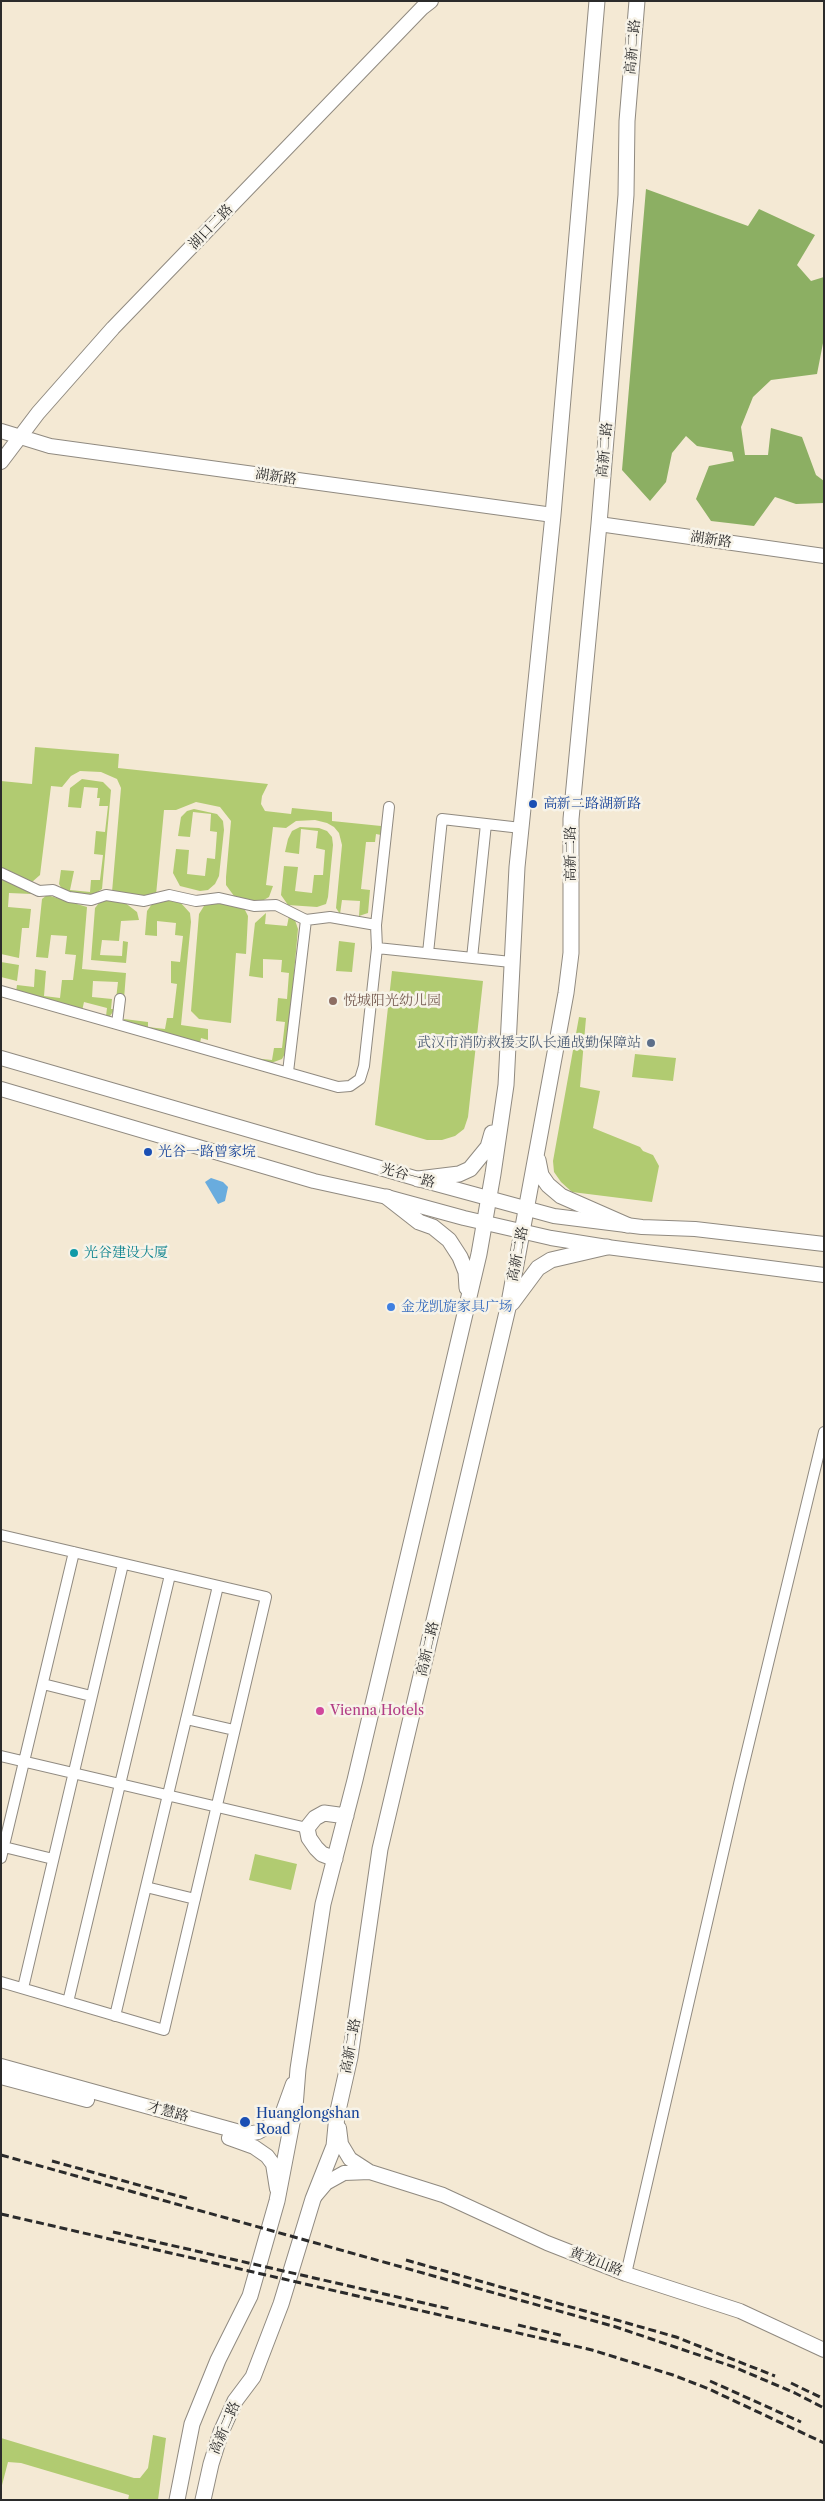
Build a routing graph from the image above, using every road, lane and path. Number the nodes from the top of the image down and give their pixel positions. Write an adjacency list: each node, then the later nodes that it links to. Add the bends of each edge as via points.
1 (431, 1): 5 (street, 湖口二路, via 114,328)
2 (597, 1): 7 (main road, 高新二路)
3 (635, 1): 8 (main road, 高新二路, via 626,195)
4 (1, 431): 5 (street, 湖新路)
5 (20, 436): 6 (street, 湖口二路); 7 (street, 湖新路, via 50,446)
6 (1, 462)
7 (553, 515): 12 (main road, 高新二路)
8 (599, 524): 9 (street, 湖新路); 27 (main road, 高新二路, via 571,819 571,953)
9 (824, 556)
10 (389, 807): 15 (street)
11 (486, 824): 12 (street); 17 (street, via 442,819); 18 (street)
12 (521, 828): 19 (main road, 高新二路)
13 (1, 873): 14 (street, via 39,891 53,890 69,897 91,900 106,895 144,902 169,895 196,901 219,898 254,906 276,905)
14 (306, 920): 15 (street, via 330,917); 24 (street)
15 (376, 925): 16 (street)
16 (377, 948): 17 (street); 24 (street, via 360,1078 350,1086 338,1087)
17 (428, 953): 18 (street)
18 (472, 958): 19 (street)
19 (511, 962): 25 (main road, 高新二路)
20 (1, 991): 22 (street)
21 (120, 998): 22 (street)
22 (118, 1024): 24 (street)
23 (1, 1058): 28 (street, 光谷一路)
24 (288, 1072)
25 (506, 1086): 28 (main road, via 488,1147 475,1164 458,1174); 30 (main road, 高新二路)
26 (1, 1089): 29 (street, 光谷一路, via 314,1181)
27 (537, 1154): 31 (main road, 高新二路); 33 (main road, via 541,1175 561,1196)
28 (418, 1179): 30 (street, 光谷一路)
29 (387, 1197): 32 (street, 光谷一路); 40 (main road, via 418,1222 433,1227 449,1240 466,1272)
30 (489, 1198): 31 (street, 光谷一路); 32 (main road, 高新二路)
31 (527, 1209): 33 (street, 光谷一路, via 554,1216); 34 (main road, 高新二路)
32 (484, 1223): 34 (street, 光谷一路); 40 (main road, 高新二路)
33 (626, 1225): 35 (street, 光谷一路, via 695,1228)
34 (523, 1232): 36 (street, 光谷一路); 41 (main road, 高新二路)
35 (824, 1244)
36 (607, 1247): 37 (street, 光谷一路); 41 (main road, via 552,1260 538,1268)
37 (800, 1272): 38 (street, 光谷一路); 39 (street)
38 (824, 1275)
39 (824, 1281)
40 (468, 1299): 58 (main road, 高新二路)
41 (508, 1308): 73 (main road, 高新二路, via 380,1849 350,2057)
42 (824, 1432): 77 (street, via 738,1784)
43 (1, 1535): 44 (street)
44 (74, 1552): 45 (street); 48 (street)
45 (123, 1564): 46 (street); 49 (street)
46 (170, 1575): 47 (street); 55 (street)
47 (218, 1586): 50 (street); 51 (street, via 266,1597)
48 (43, 1684): 49 (street); 53 (street)
49 (92, 1696): 54 (street)
50 (186, 1719): 51 (street); 56 (street)
51 (234, 1730): 57 (street)
52 (1, 1756): 53 (street)
53 (24, 1761): 54 (street); 60 (street)
54 (73, 1773): 55 (street); 62 (street)
55 (120, 1784): 56 (street); 68 (street)
56 (168, 1795): 57 (street); 64 (street)
57 (216, 1807): 59 (street); 65 (street)
58 (346, 1816): 59 (main road, via 324,1813); 63 (main road, 高新二路)
59 (307, 1828): 63 (main road, via 316,1848)
60 (4, 1847): 61 (street); 62 (street)
61 (1, 1858)
62 (53, 1859): 67 (street)
63 (335, 1859): 71 (main road, 高新二路, via 315,1949)
64 (146, 1887): 65 (street); 69 (street)
65 (195, 1899): 69 (street, via 164,2030)
66 (1, 1982): 67 (street)
67 (23, 1988): 68 (street)
68 (68, 2002): 69 (street)
69 (115, 2016)
70 (1, 2066): 71 (street, 才慧路, via 247,2134 280,2120)
71 (298, 2069): 76 (main road, 高新二路, via 295,2108)
72 (1, 2076): 76 (street, 才慧路, via 249,2144 273,2164 277,2177)
73 (338, 2116): 74 (street, 黄龙山路, via 341,2144 350,2159); 75 (main road, 高新二路, via 334,2146)
74 (370, 2172): 75 (street, 黄龙山路, via 344,2173 326,2183); 77 (street, 黄龙山路, via 443,2195 547,2244)
75 (313, 2199): 80 (main road, 高新二路, via 281,2304 253,2377 235,2401 222,2432 210,2464)
76 (277, 2201): 79 (main road, 高新二路, via 250,2296 218,2360 192,2424)
77 (626, 2274): 78 (street, 黄龙山路, via 740,2311)
78 (824, 2350)
79 (177, 2500)
80 (203, 2500)

